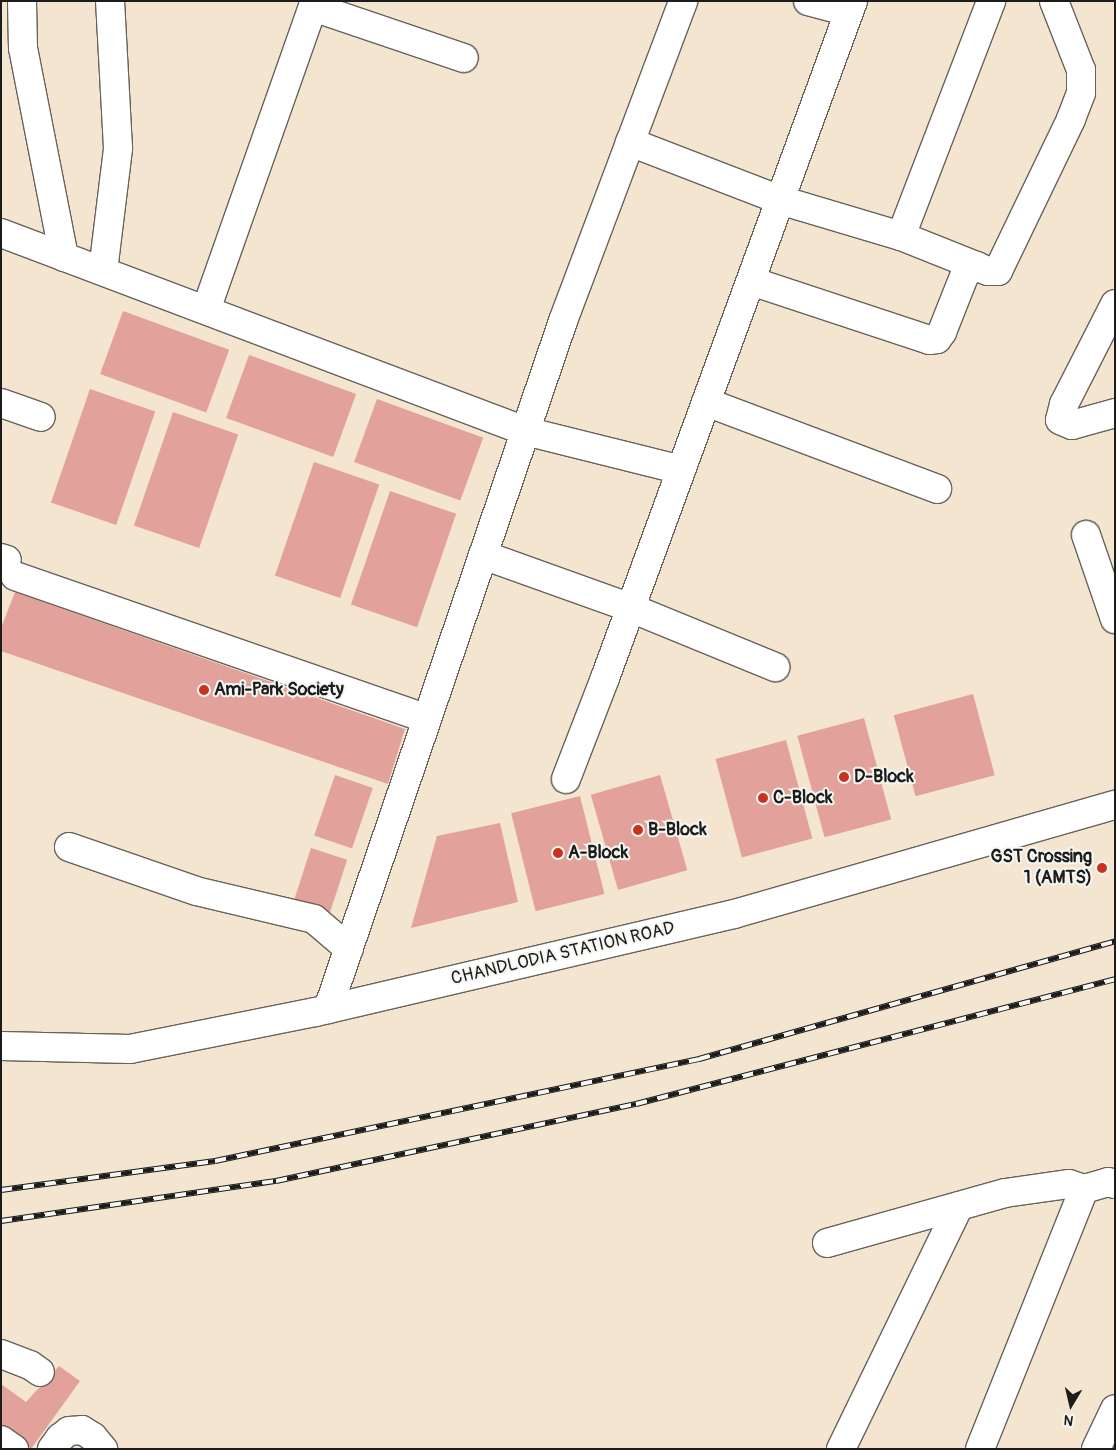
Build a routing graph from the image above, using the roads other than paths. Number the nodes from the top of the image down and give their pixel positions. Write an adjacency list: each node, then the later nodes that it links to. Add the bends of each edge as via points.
1 (22, 1): 14 (street, via 23,48)
2 (110, 1): 16 (street, via 118,148)
3 (683, 1): 10 (street)
4 (808, 1): 8 (street)
5 (991, 1): 13 (street)
6 (1054, 1): 15 (street, via 1080,70 1081,93 1002,266 998,271)
7 (314, 4): 9 (street); 19 (street)
8 (851, 7): 11 (street)
9 (464, 58)
10 (630, 142): 11 (street); 24 (street)
11 (780, 200): 13 (street); 17 (street)
12 (1, 233): 14 (street)
13 (902, 236): 15 (street)
14 (64, 257): 16 (street)
15 (976, 266): 17 (street, via 965,274 942,332 937,339 929,340)
16 (103, 271): 19 (street)
17 (751, 281): 20 (street)
18 (1115, 304): 22 (street, via 1064,404 1060,420 1072,426)
19 (206, 310): 24 (street)
20 (706, 402): 25 (street); 26 (street)
21 (1, 403): 23 (street)
22 (1115, 414)
23 (41, 417)
24 (525, 431): 25 (street); 28 (street)
25 (681, 470): 30 (street)
26 (937, 489)
27 (1086, 535): 31 (street)
28 (483, 555): 30 (street); 33 (street)
29 (8, 564): 33 (street)
30 (631, 608): 32 (street); 34 (street)
31 (1115, 619)
32 (775, 667)
33 (427, 719): 37 (street)
34 (566, 779)
35 (1115, 805): 38 (street, CHANDLODIA STATION ROAD, via 734,914)
36 (69, 847): 37 (street, via 196,891 314,919)
37 (349, 949): 38 (street)
38 (328, 1009): 39 (street, CHANDLODIA STATION ROAD, via 130,1049)
39 (1, 1046)
40 (1115, 1184): 41 (street, via 1108,1182)
41 (1084, 1189): 42 (street, via 1069,1184 1005,1193); 52 (street)
42 (960, 1206): 43 (street); 51 (street)
43 (827, 1243)
44 (1, 1354): 45 (street)
45 (40, 1372)
46 (1115, 1409): 53 (street)
47 (1, 1440): 48 (street)
48 (14, 1449)
49 (52, 1449): 50 (street, via 69,1431 82,1430 93,1436)
50 (103, 1449)
51 (842, 1449)
52 (980, 1449)
53 (1096, 1449)

